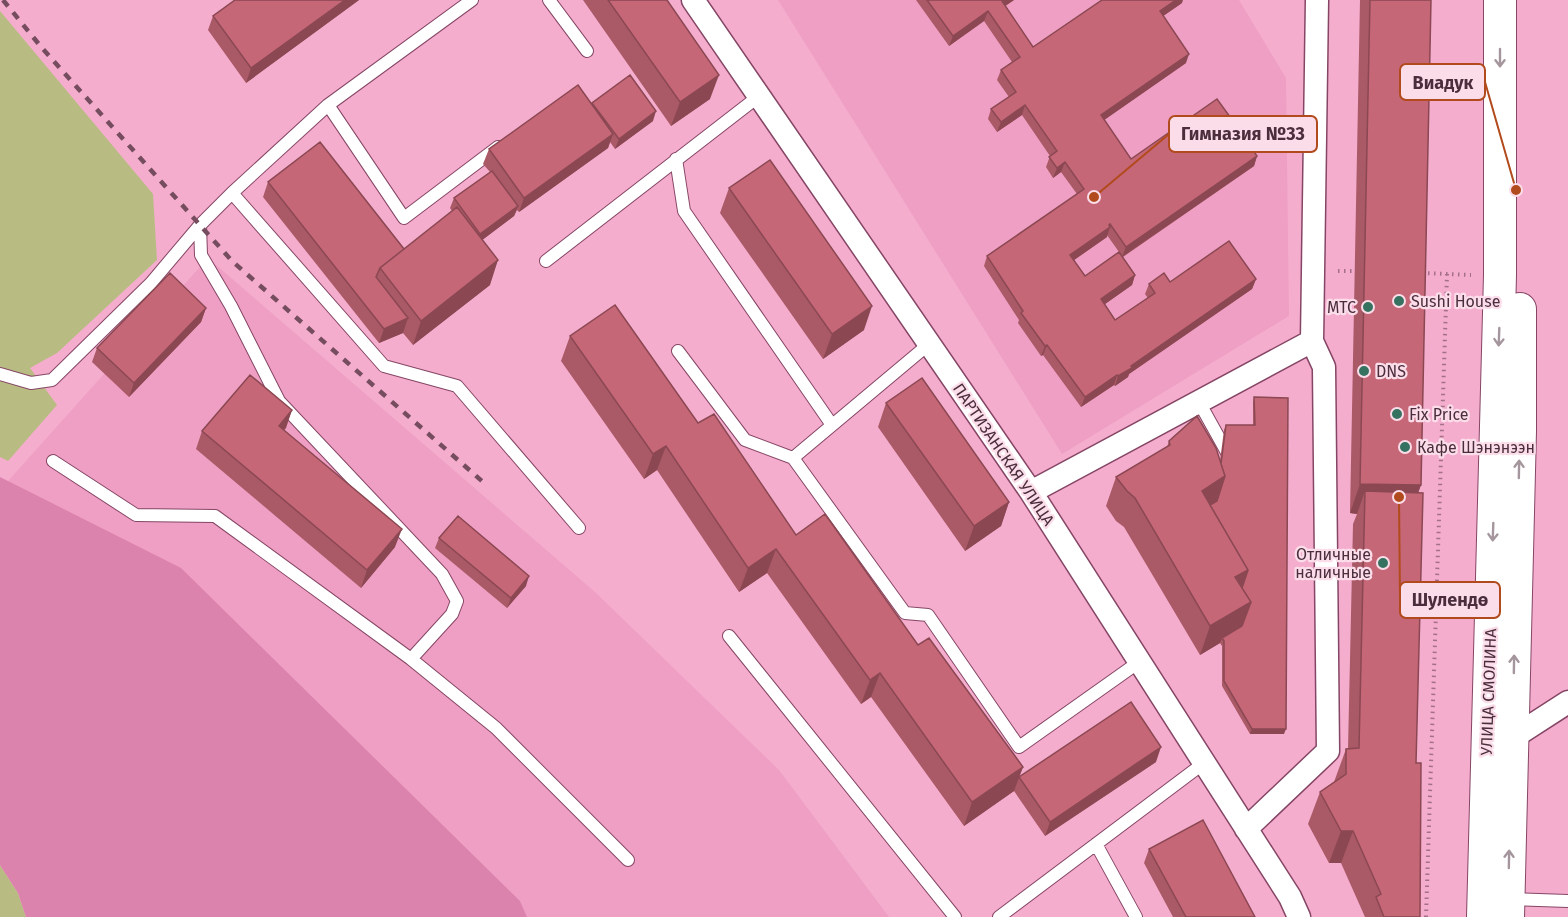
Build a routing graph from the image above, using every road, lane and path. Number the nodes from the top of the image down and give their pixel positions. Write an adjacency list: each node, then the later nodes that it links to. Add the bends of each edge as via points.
1 (472, 0): 9 (lane)
2 (549, 0): 7 (lane)
3 (693, 0): 8 (street, ПАРТИЗАНСКАЯ УЛИЦА)
4 (1317, 0): 16 (street)
5 (1500, 0): 31 (main road, УЛИЦА СМОЛИНА, one-way to 31)
6 (1521, 0): 31 (main road, one-way to 6, via 1520,431)
7 (586, 51)
8 (759, 96): 11 (lane); 17 (street, ПАРТИЗАНСКАЯ УЛИЦА)
9 (328, 105): 10 (lane, via 404,218); 12 (lane)
10 (506, 141)
11 (676, 159): 14 (lane); 21 (lane, via 684,212)
12 (232, 193): 13 (lane); 26 (lane, via 384,366 457,386)
13 (200, 225): 19 (lane, via 151,283 52,380 31,383); 28 (lane, via 201,255 279,401 442,574 457,601 452,614)
14 (546, 261)
15 (1447, 274): 42 (path)
16 (1312, 341): 20 (street); 33 (street, via 1324,367 1328,752)
17 (929, 344): 21 (lane); 25 (street, ПАРТИЗАНСКАЯ УЛИЦА)
18 (678, 351): 22 (lane, via 745,440)
19 (0, 374)
20 (1199, 402): 24 (lane); 25 (street)
21 (832, 425): 22 (lane)
22 (793, 458): 29 (lane, via 905,613 928,615 1019,747)
23 (53, 461): 28 (lane, via 136,515 215,516)
24 (1236, 469)
25 (1031, 492): 29 (street, ПАРТИЗАНСКАЯ УЛИЦА)
26 (579, 528)
27 (729, 636): 38 (lane)
28 (411, 659): 35 (lane, via 496,728)
29 (1139, 662): 32 (street, ПАРТИЗАНСКАЯ УЛИЦА)
30 (1568, 702): 31 (street)
31 (1499, 746): 37 (main road, УЛИЦА СМОЛИНА)
32 (1204, 763): 33 (street, ПАРТИЗАНСКАЯ УЛИЦА); 34 (lane)
33 (1246, 829): 41 (street, ПАРТИЗАНСКАЯ УЛИЦА)
34 (1096, 844): 39 (lane); 40 (lane)
35 (628, 860)
36 (1568, 901): 37 (lane)
37 (1496, 905)
38 (955, 917)
39 (999, 917)
40 (1136, 917)
41 (1299, 917)
42 (1426, 917)

